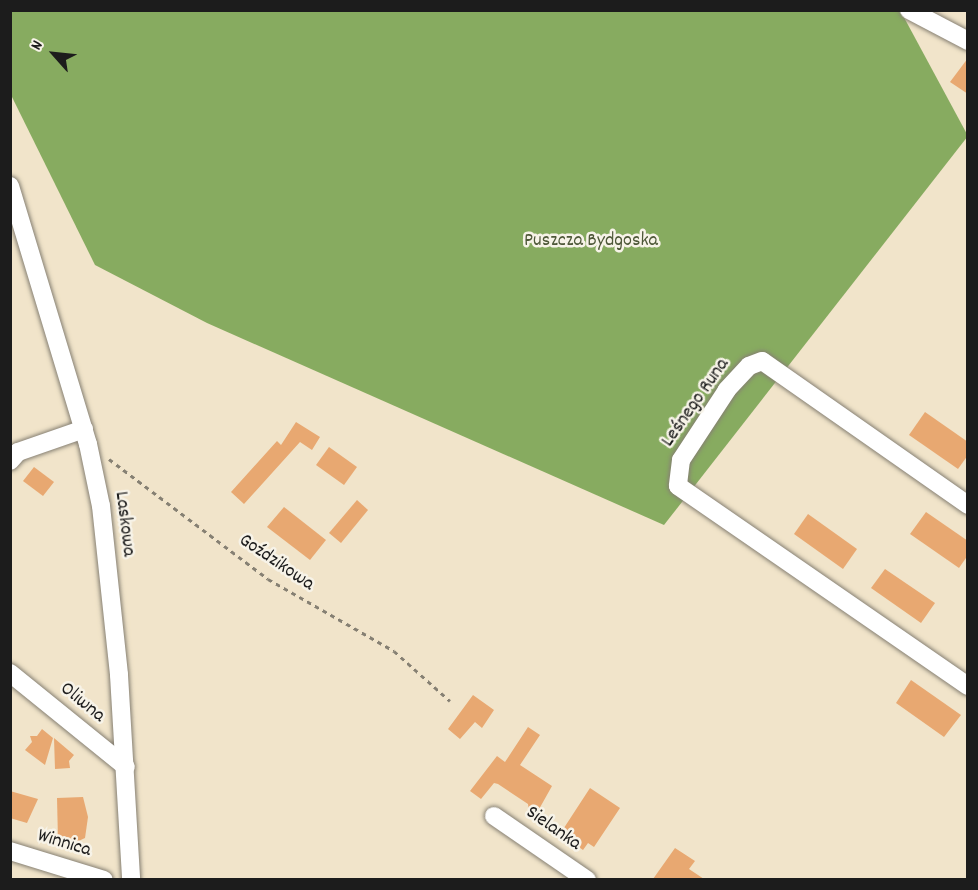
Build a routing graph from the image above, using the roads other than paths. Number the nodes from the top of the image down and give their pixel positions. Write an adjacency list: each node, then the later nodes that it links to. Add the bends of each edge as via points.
1 (909, 10): 2 (street)
2 (968, 41)
3 (10, 186): 4 (street, Laskowa)
4 (86, 437): 5 (street, via 18,452); 9 (street, Laskowa, via 101,506)
5 (10, 461)
6 (968, 505): 8 (street, Leśnego Runa, via 762,361 749,366 727,390 681,460 678,486)
7 (10, 673): 9 (street, Oliwna)
8 (968, 686)
9 (126, 767): 13 (street, Laskowa)
10 (494, 816): 14 (street, Sielanka)
11 (10, 851): 12 (street, Winnica)
12 (104, 879)
13 (131, 879)
14 (586, 879)

